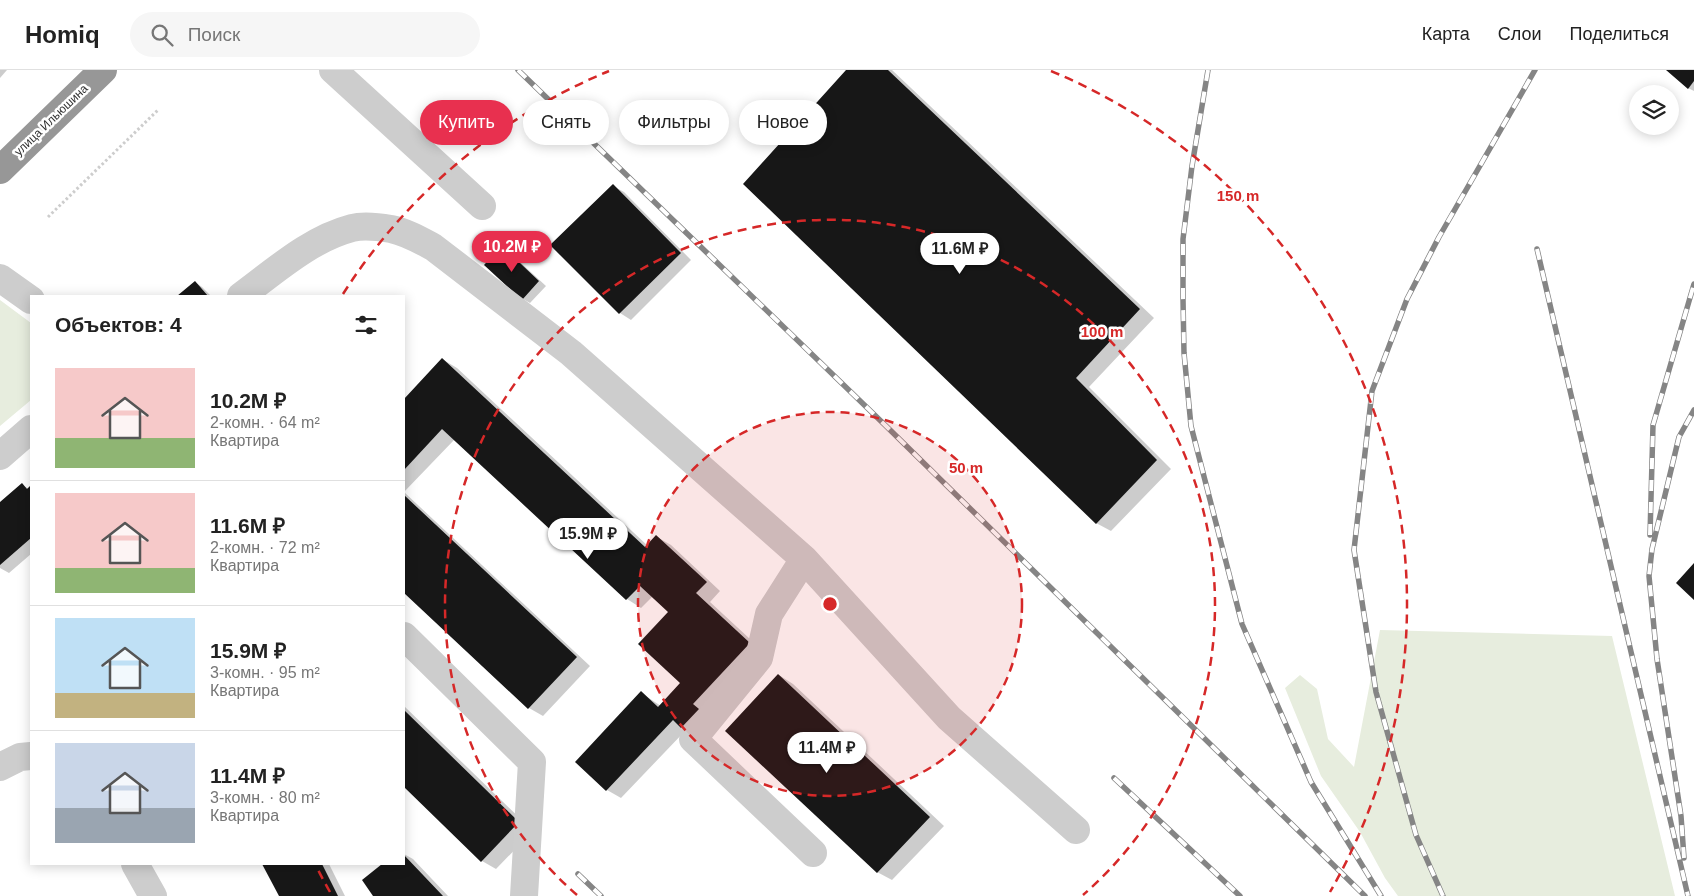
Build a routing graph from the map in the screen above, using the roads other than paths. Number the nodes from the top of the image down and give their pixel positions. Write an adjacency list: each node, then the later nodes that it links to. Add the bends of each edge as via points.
1 (103, 70): 3 (highway, улица Ильюшина)
2 (333, 70): 4 (lane)
3 (0, 170)
4 (482, 206)
5 (0, 278): 7 (lane)
6 (242, 295): 10 (lane, via 302,252 354,228 392,229 433,246 571,353)
7 (30, 299)
8 (30, 431): 9 (lane)
9 (0, 456)
10 (804, 559): 14 (lane, via 948,718); 15 (lane, via 769,614 759,658 693,739)
11 (405, 637): 18 (lane, via 532,762)
12 (30, 756): 13 (lane, via 20,757)
13 (0, 767)
14 (1076, 830)
15 (813, 853)
16 (136, 865): 17 (lane)
17 (153, 896)
18 (524, 896)

